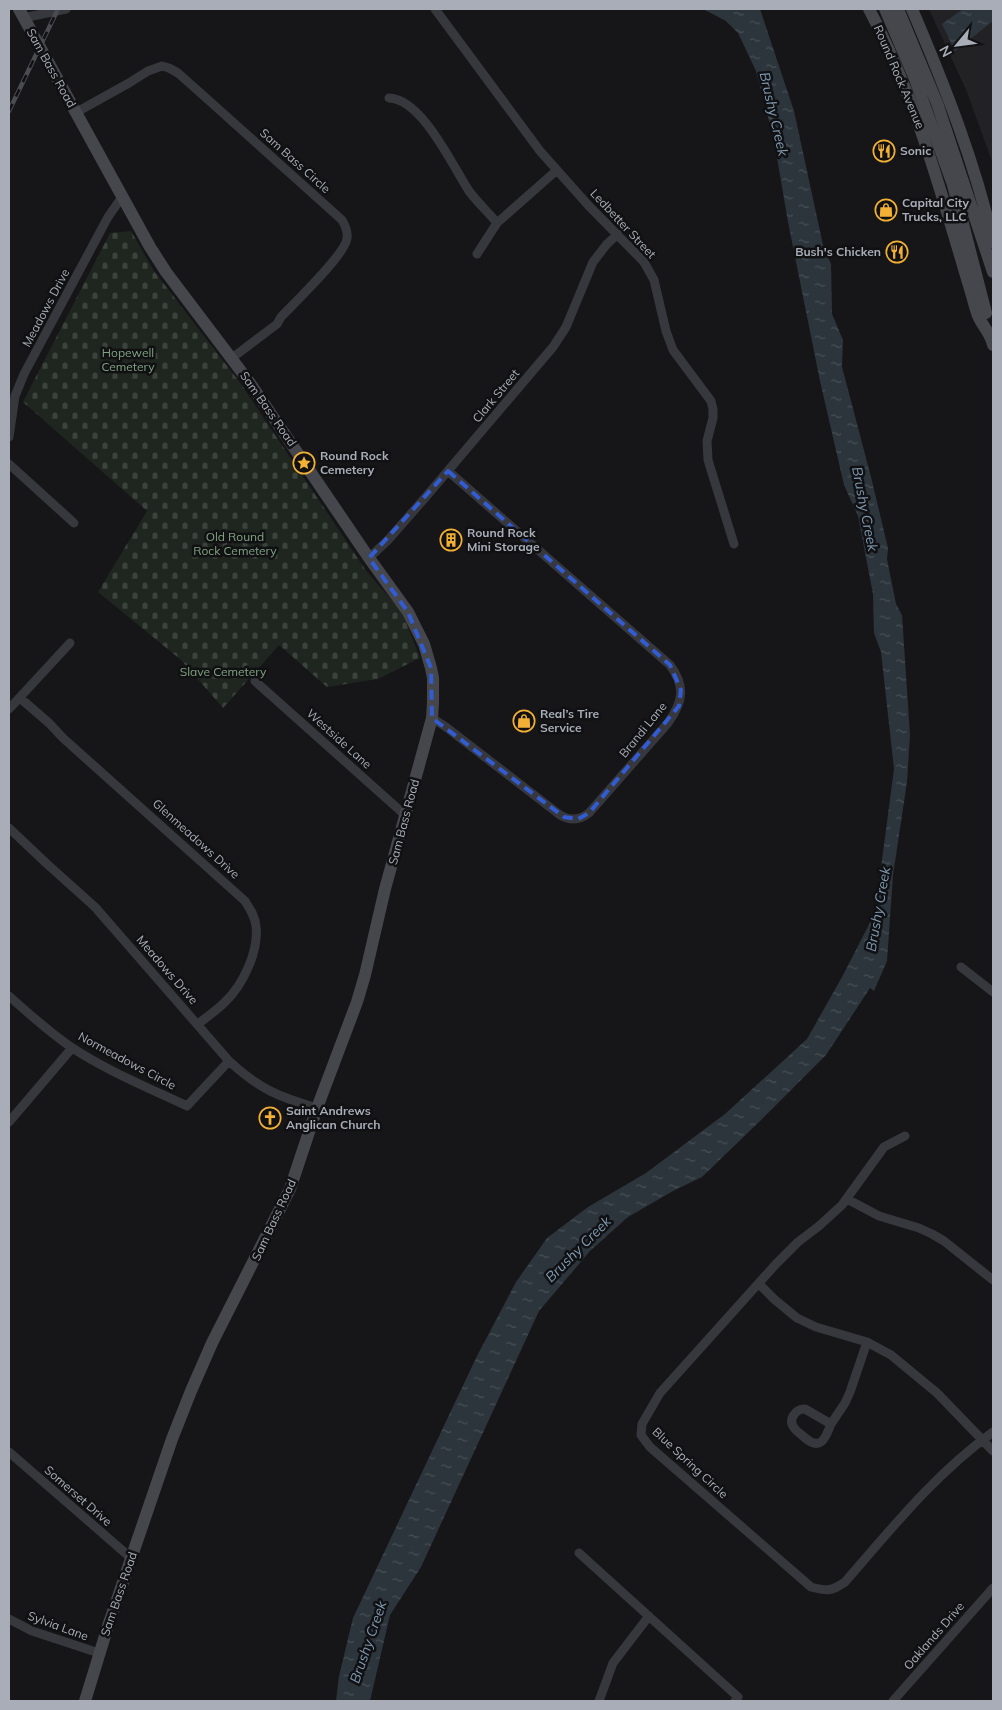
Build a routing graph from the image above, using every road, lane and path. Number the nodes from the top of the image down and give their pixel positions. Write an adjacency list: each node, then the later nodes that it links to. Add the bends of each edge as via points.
1 (66, 9): 7 (street)
2 (435, 9): 11 (street, Ledbetter Street)
3 (885, 9): 8 (main road)
4 (898, 9): 8 (main road)
5 (912, 9): 15 (main road, via 957,122)
6 (872, 11): 18 (main road, Round Rock Avenue, via 911,99 980,319)
7 (21, 14): 10 (main road, Sam Bass Road)
8 (904, 37): 17 (main road, via 937,103); 18 (main road, via 915,79 953,185)
9 (389, 98): 13 (street, via 398,98 409,104 444,150 470,193)
10 (75, 113): 12 (main road, Sam Bass Road); 19 (street, Sam Bass Circle, via 148,70 162,66 169,68 346,226 348,238 338,256 277,324)
11 (557, 170): 13 (street); 14 (street, Ledbetter Street)
12 (122, 197): 19 (main road, Sam Bass Road, via 166,272); 20 (street, Meadows Drive, via 24,374 15,396)
13 (497, 223): 16 (street)
14 (618, 234): 22 (street, Clark Street, via 593,262 566,327 553,347); 24 (street, Ledbetter Street, via 649,270 673,350 711,401 713,418 707,441 708,460)
15 (993, 242)
16 (477, 254)
17 (993, 272)
18 (992, 340)
19 (232, 358): 25 (main road, Sam Bass Road)
20 (9, 437)
21 (9, 464): 23 (street)
22 (448, 472): 25 (street, Clark Street); 30 (street, Brandi Lane, via 670,665 679,682 681,697 668,723 589,813 578,819 560,815)
23 (74, 523)
24 (734, 544)
25 (369, 558): 30 (main road, Sam Bass Road, via 408,612 424,644 433,678)
26 (70, 643): 28 (street)
27 (255, 681): 31 (street, Westside Lane)
28 (20, 698): 29 (street); 36 (street, Glenmeadows Drive, via 245,901 253,915 255,947 240,984 225,1002)
29 (9, 709)
30 (432, 718): 31 (main road, Sam Bass Road)
31 (405, 815): 39 (main road, Sam Bass Road, via 357,1002)
32 (9, 828): 36 (street, Meadows Drive, via 95,907)
33 (961, 967): 34 (street)
34 (993, 992)
35 (9, 996): 37 (street, Normeadows Circle)
36 (198, 1024): 38 (street, Meadows Drive)
37 (72, 1048): 38 (street, Normeadows Circle, via 187,1106); 40 (street)
38 (229, 1061): 39 (street, Meadows Drive, via 271,1092)
39 (317, 1108): 52 (main road, Sam Bass Road, via 284,1203 191,1390)
40 (9, 1122)
41 (905, 1136): 42 (street, Blue Spring Circle, via 884,1147)
42 (847, 1200): 43 (street, via 879,1216 932,1234); 44 (street, Blue Spring Circle, via 798,1242)
43 (993, 1280)
44 (758, 1284): 45 (street, via 797,1318); 48 (street, Blue Spring Circle, via 660,1393 642,1424 642,1436 650,1447 811,1587 834,1590 845,1582 916,1500)
45 (867, 1342): 46 (street, via 850,1392); 48 (street, via 891,1355 927,1384)
46 (830, 1424): 46 (street, via 805,1409 794,1413 792,1421 794,1428 810,1443 816,1444 827,1435)
47 (993, 1432): 48 (street, Blue Spring Circle)
48 (983, 1440): 49 (street)
49 (993, 1451)
50 (9, 1452): 52 (street, Somerset Drive)
51 (579, 1553): 54 (street)
52 (131, 1558): 56 (main road, Sam Bass Road)
53 (993, 1588): 60 (street, Oaklands Drive)
54 (649, 1616): 58 (street, via 613,1663); 59 (street, via 738,1697)
55 (9, 1619): 56 (street, Sylvia Lane, via 32,1631)
56 (99, 1653): 57 (main road, Sam Bass Road)
57 (85, 1701)
58 (599, 1701)
59 (734, 1701)
60 (893, 1701)

